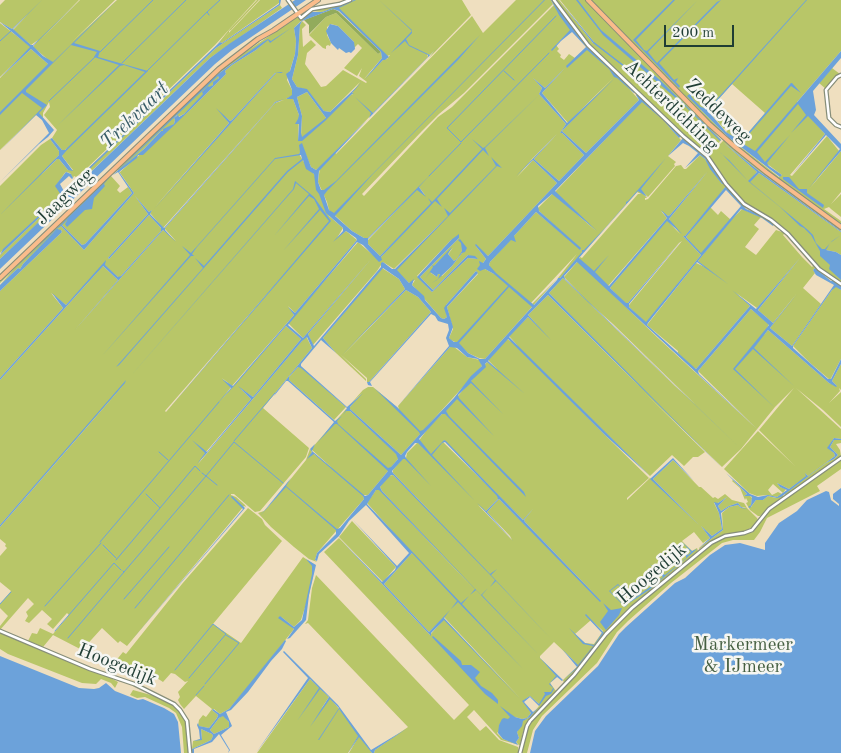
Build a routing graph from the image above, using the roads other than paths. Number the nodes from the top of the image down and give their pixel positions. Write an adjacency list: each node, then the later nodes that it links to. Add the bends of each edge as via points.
1 (318, 0): 6 (main road)
2 (350, 0): 6 (street, via 312,9 301,18)
3 (554, 0): 11 (street, Achterdichting, via 592,50 707,157 746,206 777,224 818,269)
4 (588, 0): 9 (main road, Zeddeweg, via 724,138)
5 (289, 1): 6 (street)
6 (298, 14): 10 (main road, Jaagweg, via 214,73)
7 (841, 75): 8 (street, via 826,92 829,118)
8 (841, 127)
9 (841, 227)
10 (0, 278)
11 (841, 284)
12 (841, 458): 15 (street, Hoogedijk, via 769,509 752,530 714,541 638,602 530,721)
13 (0, 631): 14 (street, Hoogedijk, via 134,684 174,704 187,721)
14 (190, 753)
15 (520, 753)

